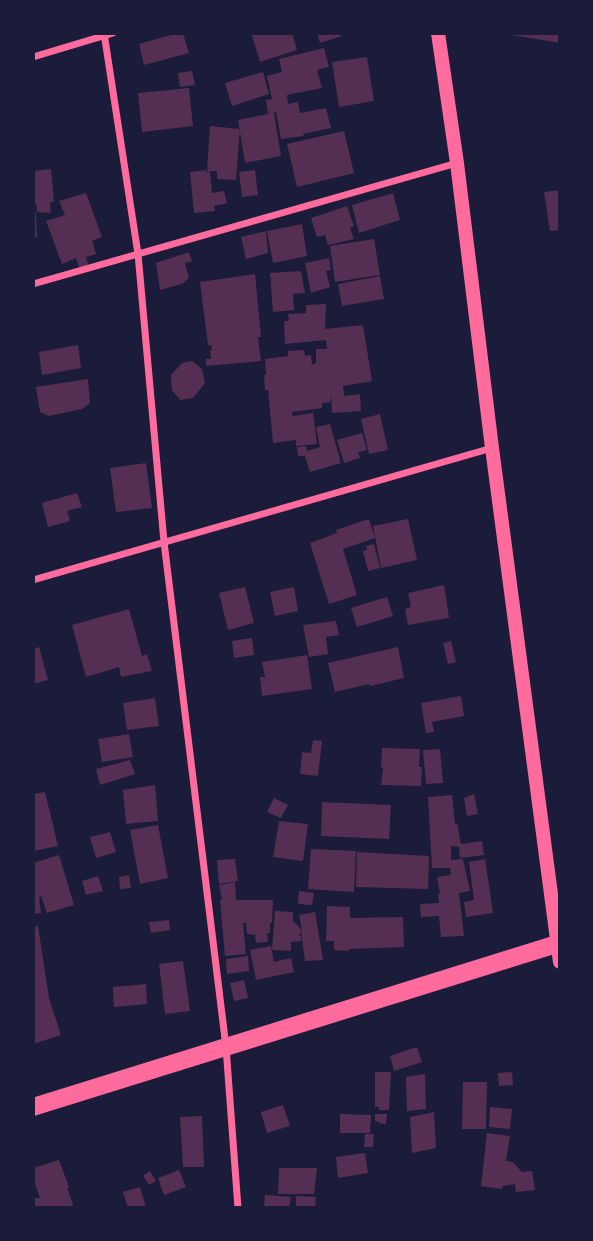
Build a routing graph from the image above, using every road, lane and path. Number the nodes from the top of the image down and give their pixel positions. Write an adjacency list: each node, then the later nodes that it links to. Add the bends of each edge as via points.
1 (438, 33): 4 (main road)
2 (108, 34): 3 (street); 5 (street)
3 (33, 57)
4 (457, 163): 5 (street); 7 (main road)
5 (138, 254): 6 (street); 8 (street)
6 (33, 284)
7 (492, 448): 8 (street); 10 (main road)
8 (164, 542): 9 (street); 11 (street)
9 (33, 580)
10 (559, 950): 11 (main road)
11 (226, 1047): 12 (main road); 13 (street)
12 (33, 1107)
13 (238, 1208)

